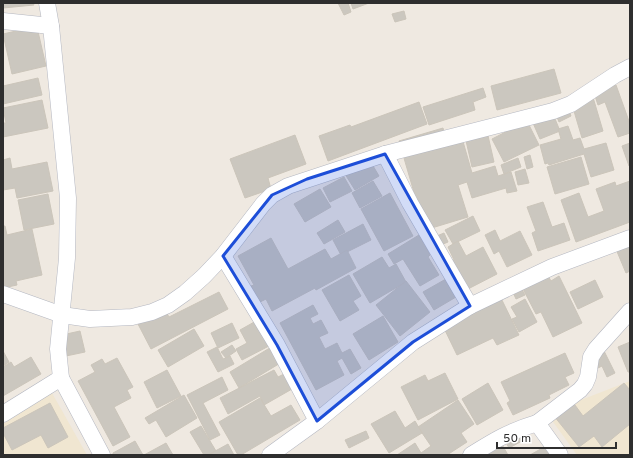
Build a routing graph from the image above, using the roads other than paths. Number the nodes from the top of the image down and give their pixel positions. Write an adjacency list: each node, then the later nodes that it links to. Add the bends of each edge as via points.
1 (47, 3): 3 (street)
2 (3, 21): 3 (street)
3 (51, 26): 11 (street, via 68,198 67,258)
4 (630, 67): 5 (street, via 571,104 553,111)
5 (385, 154): 7 (street, via 307,179 272,195); 9 (street, via 410,204)
6 (630, 238): 9 (street, via 552,267)
7 (223, 256): 11 (street, via 185,293 152,312 132,317 90,319); 14 (street, via 277,345)
8 (3, 294): 11 (street)
9 (470, 306): 14 (street, via 413,342)
10 (630, 311): 15 (street, via 594,353 585,384)
11 (62, 315): 12 (street, via 58,349)
12 (61, 378): 13 (street); 16 (street)
13 (3, 414)
14 (317, 421): 17 (street)
15 (537, 423): 18 (street, via 497,438); 19 (street)
16 (102, 455)
17 (270, 455)
18 (471, 455)
19 (560, 455)

